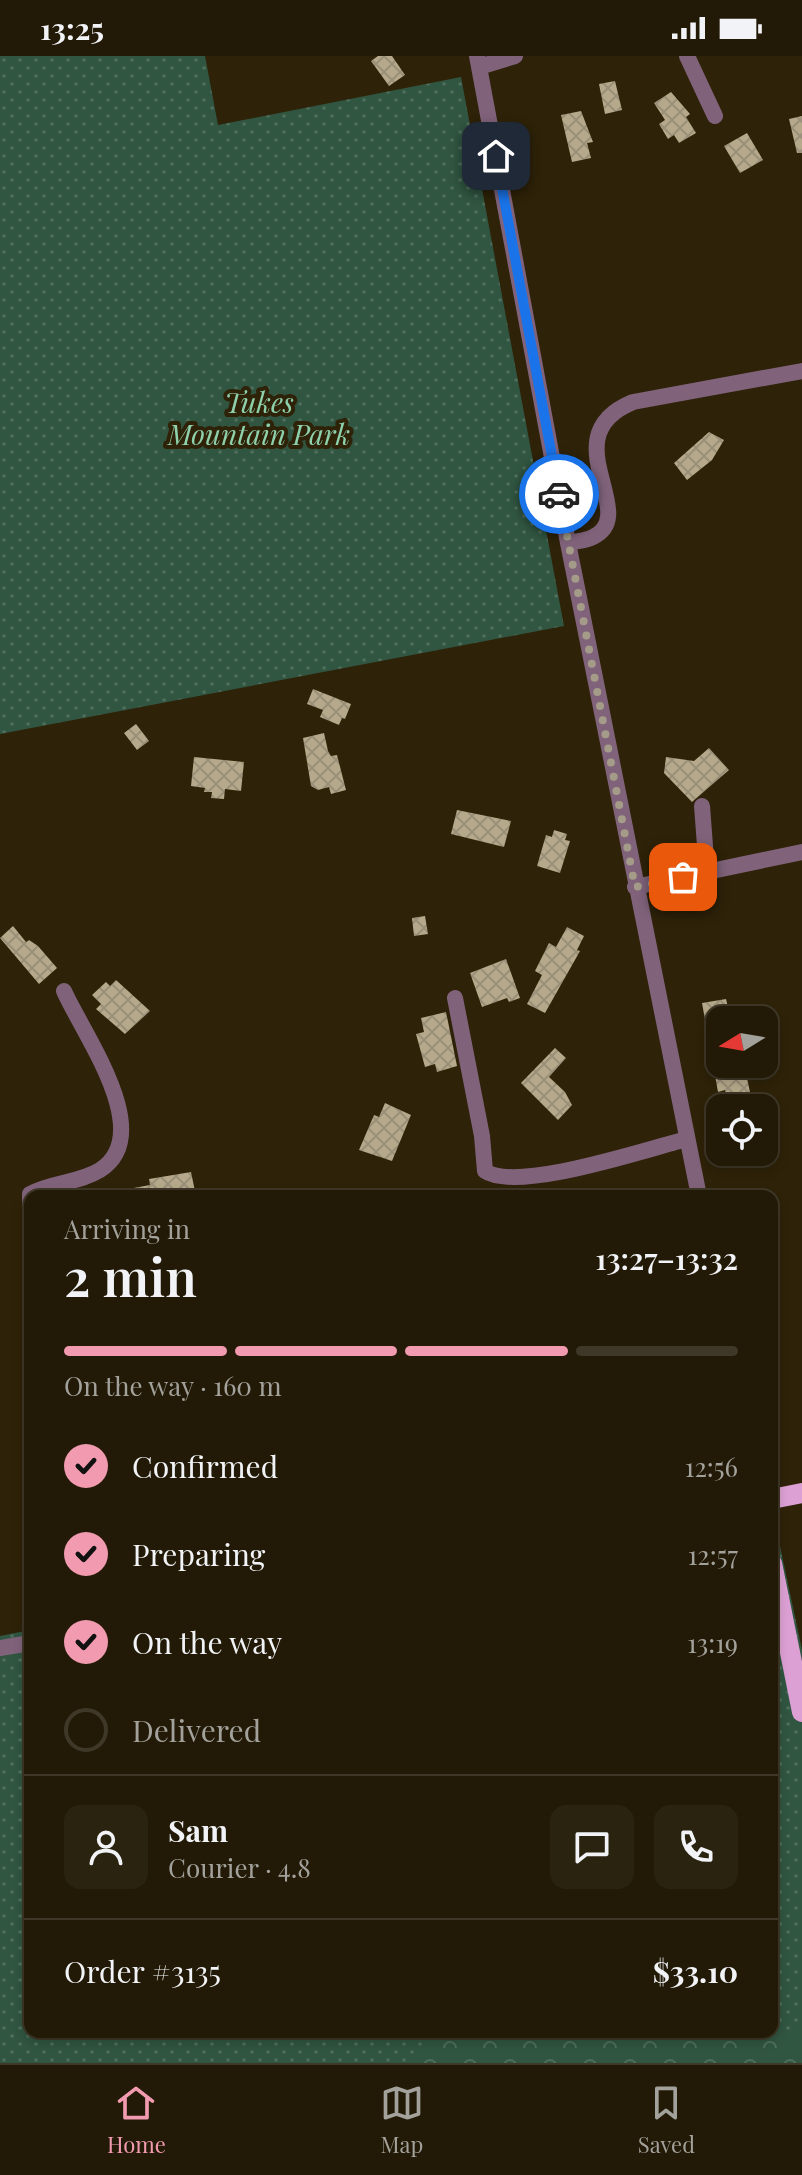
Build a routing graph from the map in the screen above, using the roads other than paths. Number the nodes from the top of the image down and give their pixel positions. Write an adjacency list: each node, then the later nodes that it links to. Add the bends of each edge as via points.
1 (515, 56): 3 (street)
2 (687, 56): 4 (street)
3 (478, 62): 6 (street)
4 (715, 116)
5 (802, 371): 6 (street, via 613,410 596,440 609,510 605,526 594,537)
6 (568, 543): 10 (street)
7 (702, 806): 9 (street)
8 (802, 852): 9 (street)
9 (707, 872): 10 (street)
10 (635, 887): 13 (street)
11 (64, 991): 14 (street, via 112,1086 123,1130 115,1154 100,1170)
12 (455, 998): 13 (street, via 485,1171 494,1177 546,1175)
13 (687, 1139): 15 (street)
14 (42, 1190)
15 (698, 1190)
16 (802, 1493): 17 (main road)
17 (778, 1498)
18 (778, 1593): 21 (main road)
19 (24, 1644): 20 (street)
20 (0, 1648)
21 (802, 1712)

